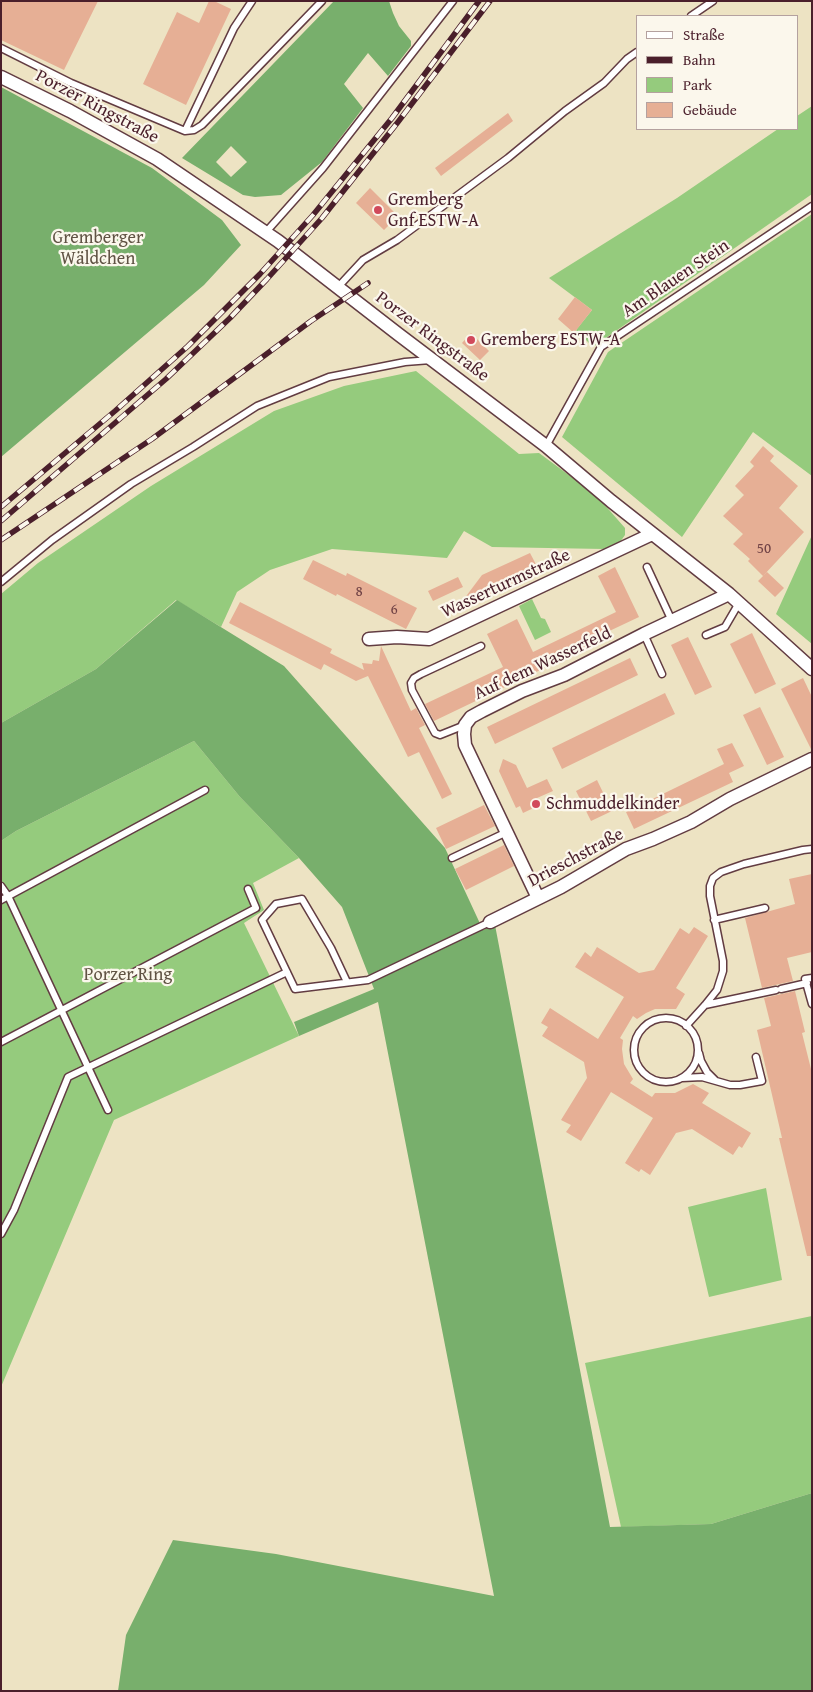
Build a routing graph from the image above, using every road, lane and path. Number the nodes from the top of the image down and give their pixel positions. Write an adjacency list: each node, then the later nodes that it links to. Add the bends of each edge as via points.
1 (252, 1): 9 (lane, via 234,28)
2 (322, 1): 9 (lane, via 202,125)
3 (453, 1): 11 (lane, via 323,168)
4 (713, 1): 5 (lane)
5 (692, 15)
6 (1, 48): 9 (lane, via 71,83)
7 (636, 53): 12 (lane, via 604,83 508,158 397,240 363,260)
8 (1, 77): 11 (street, Porzer Ringstraße, via 157,159)
9 (185, 131)
10 (812, 206): 14 (lane, Am Blauen Stein, via 600,347)
11 (266, 232): 12 (street, Porzer Ringstraße)
12 (338, 287): 13 (street, Porzer Ringstraße)
13 (432, 360): 14 (street, Porzer Ringstraße); 17 (lane, via 329,377 257,406 132,484 52,540)
14 (546, 446): 15 (street, Porzer Ringstraße)
15 (652, 534): 18 (street, Porzer Ringstraße); 23 (street, Wasserturmstraße, via 429,639)
16 (647, 567): 20 (lane)
17 (1, 582)
18 (729, 594): 19 (street, Porzer Ringstraße); 20 (street, Auf dem Wasserfeld)
19 (739, 603): 22 (lane, via 725,627); 25 (street, Porzer Ringstraße)
20 (672, 621): 21 (street, Auf dem Wasserfeld)
21 (644, 634): 26 (lane); 27 (street, Auf dem Wasserfeld, via 564,675 482,711)
22 (706, 635)
23 (369, 639)
24 (481, 646): 27 (lane, via 421,674 412,683 412,690 435,733 440,735)
25 (812, 669)
26 (662, 674)
27 (465, 724): 30 (street, Auf dem Wasserfeld, via 465,745)
28 (812, 759): 36 (street, Drieschstraße, via 683,825 626,849)
29 (205, 790): 35 (lane)
30 (506, 832): 32 (lane); 36 (street, Auf dem Wasserfeld)
31 (812, 849): 39 (lane, via 721,872 713,878 710,886)
32 (452, 858)
33 (1, 886): 35 (lane)
34 (248, 889): 47 (lane, via 256,908)
35 (8, 896): 37 (lane); 47 (lane)
36 (538, 898): 40 (street, Drieschstraße)
37 (1, 900)
38 (765, 908): 39 (lane)
39 (714, 920): 46 (lane, via 723,971 716,990)
40 (490, 922): 43 (lane, via 368,980)
41 (287, 972): 43 (lane, via 295,988); 43 (lane, via 262,920 276,904 302,899); 52 (lane)
42 (812, 978): 44 (lane, via 806,980)
43 (347, 982)
44 (807, 983): 45 (lane); 46 (lane)
45 (812, 1004)
46 (705, 1005): 48 (lane)
47 (62, 1011): 49 (lane); 52 (lane)
48 (686, 1026): 50 (lane, via 692,1032); 53 (lane, via 672,1019 656,1020 639,1033 635,1042 634,1053 642,1072 660,1082)
49 (1, 1042)
50 (697, 1047): 53 (lane, via 694,1065); 54 (lane, via 701,1060)
51 (756, 1057): 54 (lane, via 762,1081 730,1085)
52 (88, 1067): 55 (lane); 56 (lane, via 68,1077 14,1210)
53 (681, 1078): 54 (lane)
54 (715, 1080)
55 (108, 1110)
56 (1, 1234)

